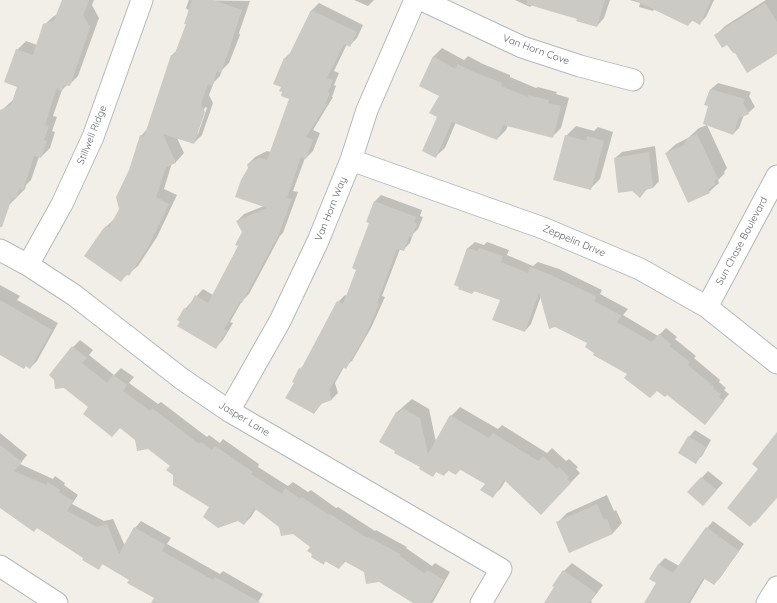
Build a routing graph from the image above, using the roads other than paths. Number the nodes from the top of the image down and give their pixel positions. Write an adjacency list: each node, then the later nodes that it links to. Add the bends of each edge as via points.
1 (142, 0): 8 (street, Stillwell Ridge, via 94,137 62,204)
2 (415, 0): 5 (street, Van Horn Way, via 367,110)
3 (422, 0): 4 (street, Van Horn Cove, via 522,47)
4 (633, 80)
5 (351, 160): 9 (street, Zeppelin Drive, via 542,228 640,269); 11 (street, Van Horn Way, via 318,241 280,320)
6 (777, 176): 9 (street, Sun Chase Boulevard)
7 (0, 250): 8 (street, Jasper Lane)
8 (28, 265): 11 (street, Jasper Lane, via 74,295)
9 (707, 307): 10 (street, Zeppelin Drive)
10 (777, 363)
11 (229, 411): 15 (street, Jasper Lane, via 502,569)
12 (0, 566): 14 (street)
13 (777, 587): 16 (street)
14 (58, 603)
15 (481, 603)
16 (767, 603)

